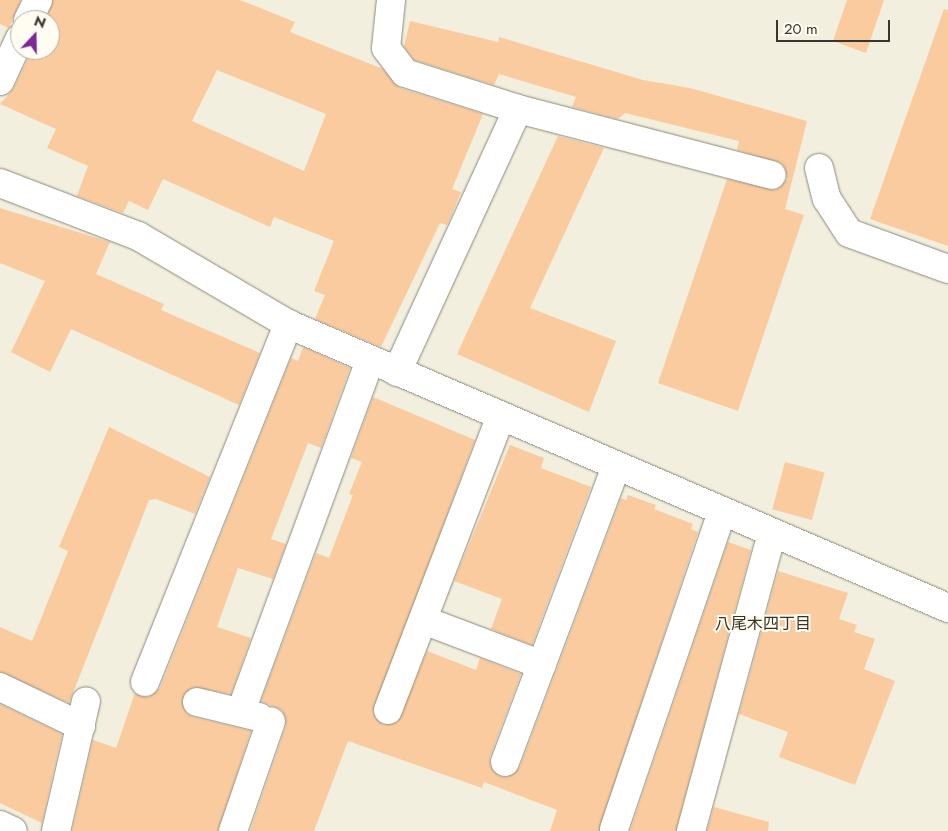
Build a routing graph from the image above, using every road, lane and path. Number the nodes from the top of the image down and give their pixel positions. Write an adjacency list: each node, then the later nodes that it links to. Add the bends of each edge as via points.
1 (391, 0): 4 (street, via 386,48 405,73)
2 (10, 60): 3 (street)
3 (0, 81)
4 (518, 109): 6 (street); 11 (street)
5 (819, 168): 8 (street, via 827,199 849,233)
6 (772, 175)
7 (0, 183): 9 (street, via 138,236)
8 (948, 269)
9 (288, 324): 10 (street); 19 (street)
10 (370, 360): 11 (street); 23 (street)
11 (397, 372): 12 (street)
12 (502, 416): 13 (street); 17 (street)
13 (616, 466): 14 (street); 18 (street)
14 (722, 511): 15 (street); 26 (street)
15 (772, 533): 16 (street); 30 (street)
16 (948, 608)
17 (423, 620): 18 (street); 22 (street)
18 (542, 664): 24 (street)
19 (145, 682)
20 (0, 687): 28 (street, via 83,714)
21 (197, 702): 23 (street)
22 (388, 710)
23 (242, 711): 29 (street, via 275,722)
24 (505, 762)
25 (0, 825): 27 (street)
26 (614, 829)
27 (13, 831)
28 (56, 831)
29 (233, 831)
30 (691, 831)

